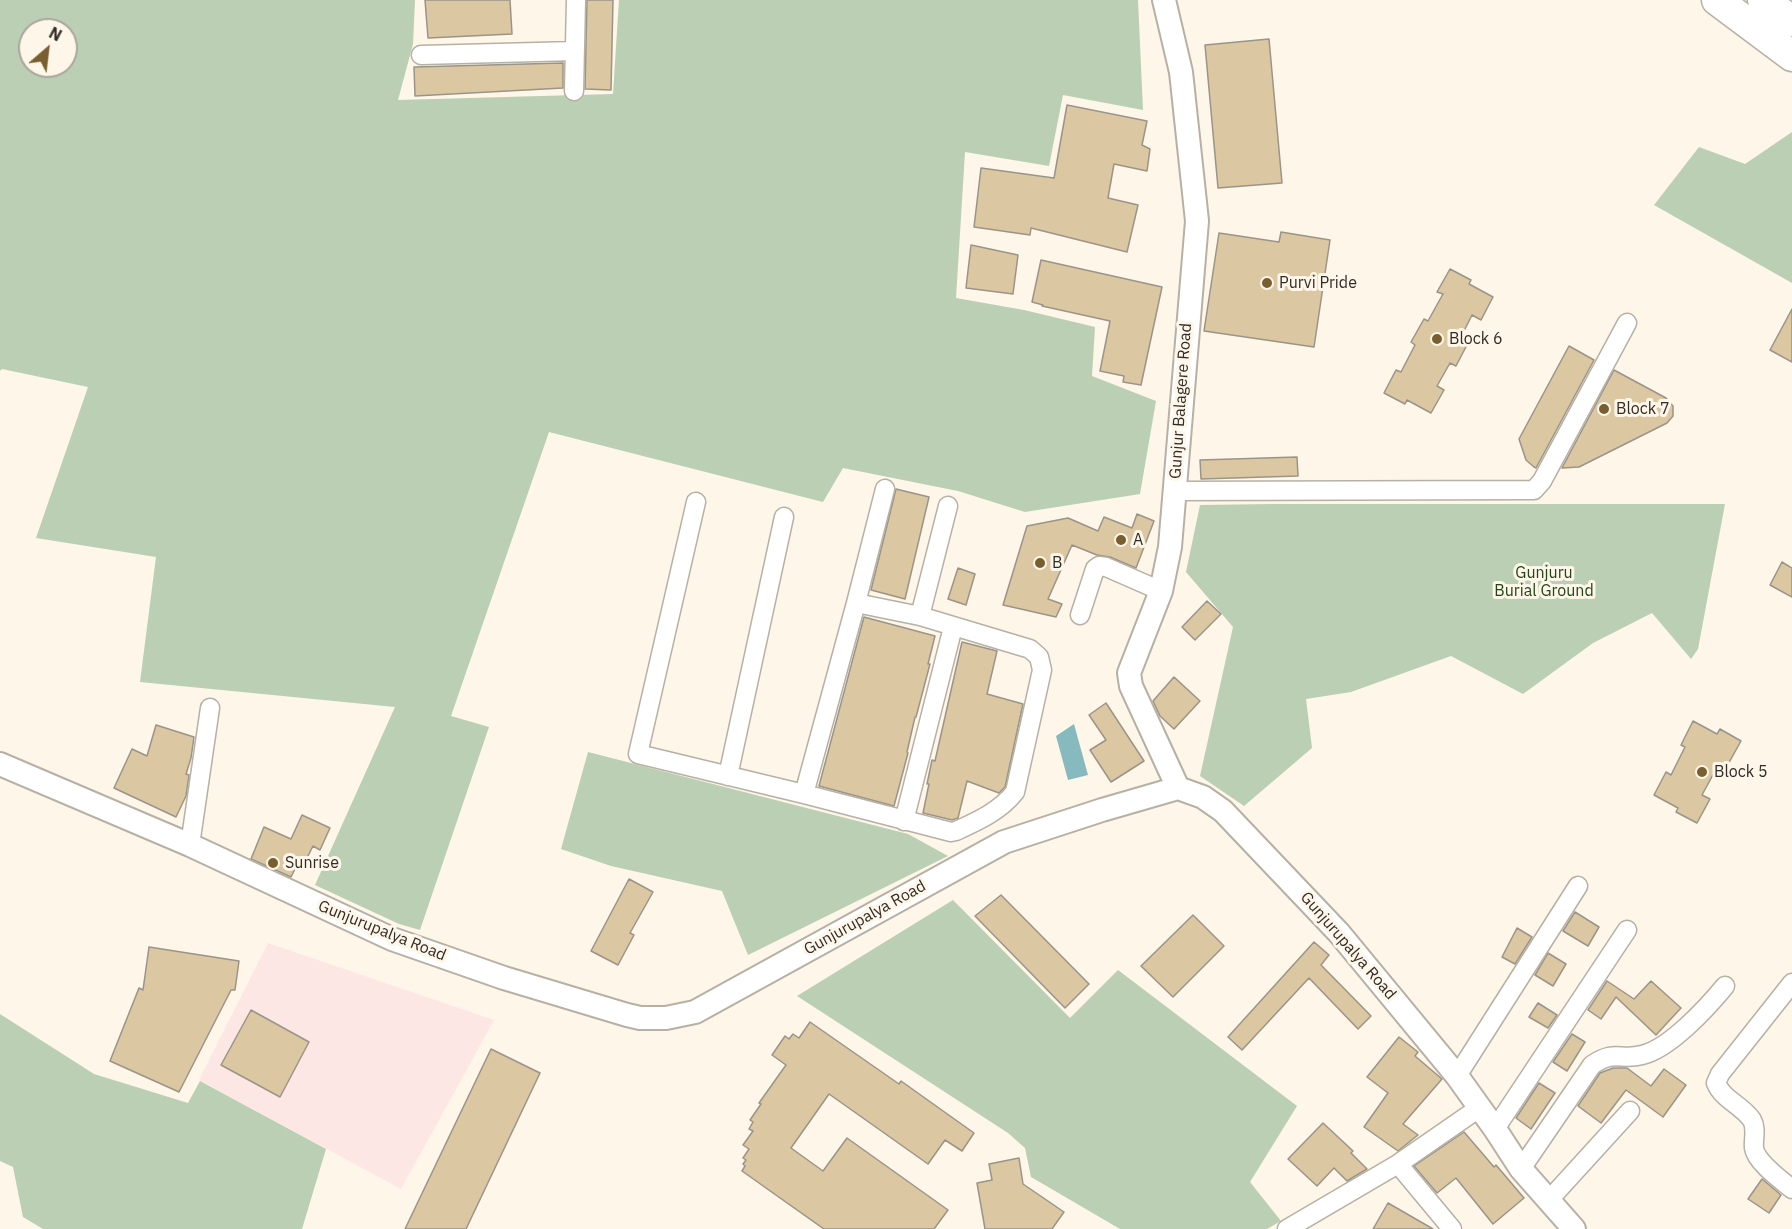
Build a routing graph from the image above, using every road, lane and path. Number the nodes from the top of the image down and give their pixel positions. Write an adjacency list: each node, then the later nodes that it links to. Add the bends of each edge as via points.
1 (576, 0): 6 (street)
2 (1164, 0): 12 (street, Gunjur Balagere Road, via 1182,72 1197,221)
3 (1717, 0): 8 (main road)
4 (1763, 0): 5 (main road)
5 (1792, 21)
6 (575, 51): 7 (street); 9 (street)
7 (421, 55)
8 (1792, 56)
9 (574, 91)
10 (1628, 323): 12 (street, via 1534,490)
11 (885, 489): 17 (street)
12 (1174, 491): 16 (street, Gunjur Balagere Road, via 1170,548)
13 (696, 502): 23 (street, via 638,754)
14 (948, 506): 19 (street)
15 (784, 517): 23 (street)
16 (1161, 591): 18 (street, via 1099,566); 24 (street, Gunjur Balagere Road, via 1129,673 1131,686)
17 (856, 603): 19 (street); 25 (street)
18 (1080, 615)
19 (920, 616): 20 (street)
20 (953, 627): 26 (street, via 1030,649 1039,657 1042,670 1015,792); 27 (street)
21 (210, 708): 29 (street)
22 (0, 764): 29 (street, Gunjurupalya Road)
23 (728, 776): 25 (street)
24 (1178, 788): 28 (street, Gunjurupalya Road); 34 (street, Gunjurupalya Road, via 1203,797 1244,831 1339,933)
25 (804, 794): 27 (street)
26 (990, 814): 27 (street, via 951,832); 28 (street)
27 (904, 821)
28 (1004, 842): 29 (street, Gunjurupalya Road, via 695,1012 666,1018 634,1017 576,1001 392,939)
29 (190, 845)
30 (1578, 886): 34 (street)
31 (1627, 930): 37 (street)
32 (1792, 983): 40 (street, via 1716,1083 1719,1091 1751,1119 1759,1160)
33 (1725, 986): 39 (street, via 1705,1011 1665,1043 1644,1055 1603,1057 1592,1065)
34 (1457, 1076): 35 (street, Gunjurupalya Road)
35 (1479, 1108): 37 (street, Gunjurupalya Road); 38 (street)
36 (1630, 1111): 41 (street)
37 (1495, 1129): 39 (street, Gunjurupalya Road)
38 (1398, 1164): 42 (street); 43 (street)
39 (1521, 1169): 41 (street, Gunjurupalya Road)
40 (1792, 1189)
41 (1548, 1201): 44 (street, Gunjurupalya Road)
42 (1287, 1229)
43 (1452, 1229)
44 (1574, 1229)

